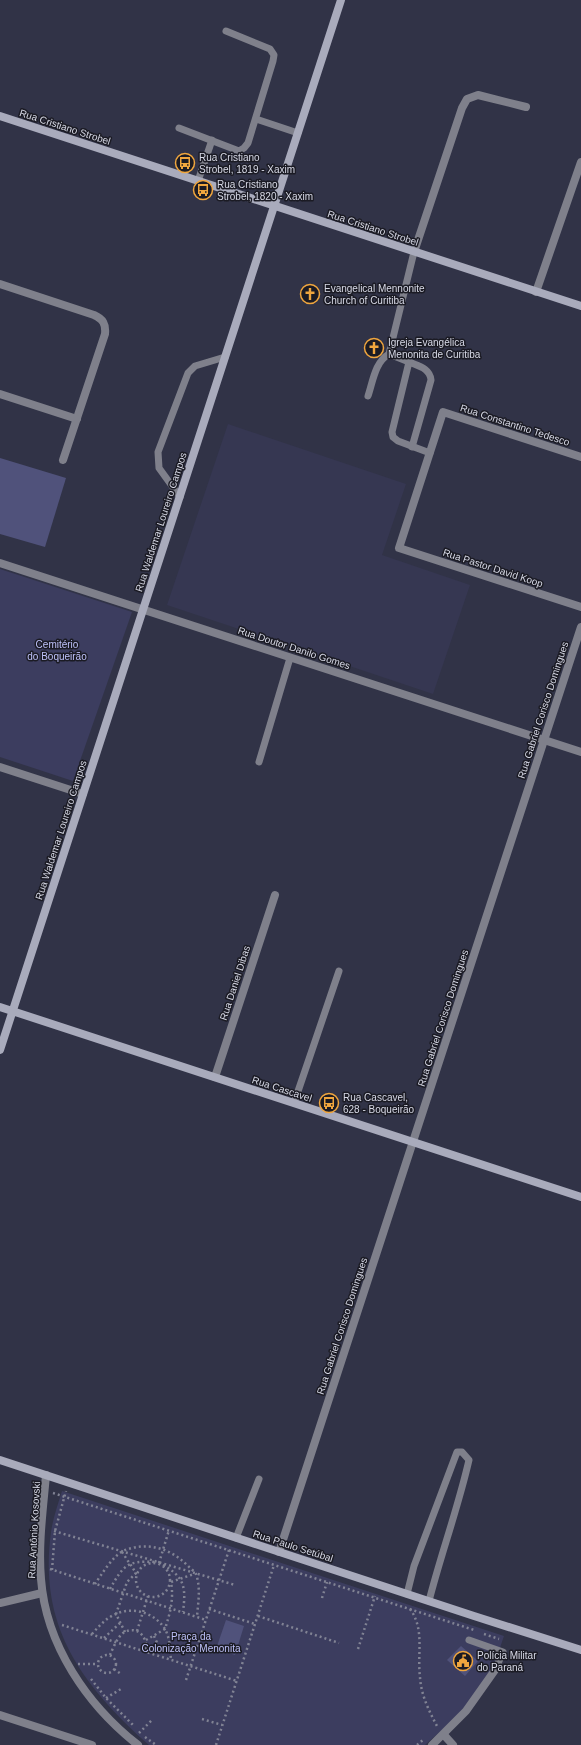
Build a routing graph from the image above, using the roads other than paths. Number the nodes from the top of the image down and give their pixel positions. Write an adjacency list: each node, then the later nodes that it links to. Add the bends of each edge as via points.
1 (341, 0): 7 (main road, Rua Waldemar Loureiro Campos)
2 (226, 31): 5 (lane, via 270,49 274,55)
3 (526, 107): 12 (street, via 478,95 467,99)
4 (0, 116): 10 (main road, Rua Cristiano Strobel)
5 (256, 119): 7 (lane); 8 (lane, via 244,148 239,151)
6 (179, 128): 8 (lane)
7 (298, 133): 11 (main road, Rua Waldemar Loureiro Campos)
8 (212, 140): 10 (lane)
9 (581, 162): 14 (street)
10 (198, 181): 11 (main road, Rua Cristiano Strobel)
11 (274, 206): 12 (main road, Rua Cristiano Strobel); 17 (main road, Rua Waldemar Loureiro Campos)
12 (414, 252): 14 (main road, Rua Cristiano Strobel); 16 (lane)
13 (0, 284): 21 (street, via 94,315 106,326 106,334)
14 (536, 292): 15 (main road, Rua Cristiano Strobel)
15 (581, 306)
16 (389, 354): 18 (lane); 20 (lane, via 378,364)
17 (225, 357): 26 (main road, Rua Waldemar Loureiro Campos); 26 (lane, via 195,366 188,373 158,452 159,468)
18 (409, 362): 22 (lane, via 392,432 393,437); 22 (lane, via 426,370 431,380)
19 (0, 394): 21 (street)
20 (368, 396)
21 (77, 419): 25 (street)
22 (412, 447): 23 (lane)
23 (430, 452): 24 (street, Rua Constantino Tedesco, via 443,412); 28 (street, Rua Pastor David Koop, via 399,548)
24 (581, 456)
25 (63, 460)
26 (180, 497): 29 (main road, Rua Waldemar Loureiro Campos)
27 (0, 563): 29 (street, Rua Doutor Danilo Gomes)
28 (581, 607)
29 (143, 610): 31 (street, Rua Doutor Danilo Gomes); 36 (main road, Rua Waldemar Loureiro Campos)
30 (581, 627): 32 (street, Rua Gabriel Corisco Domingues)
31 (290, 658): 32 (street, Rua Doutor Danilo Gomes); 34 (lane)
32 (544, 740): 33 (street, Rua Doutor Danilo Gomes); 44 (street, Rua Gabriel Corisco Domingues)
33 (581, 752)
34 (259, 762)
35 (0, 767): 36 (street)
36 (83, 794): 40 (main road, Rua Waldemar Loureiro Campos)
37 (275, 895): 42 (street, Rua Daniel Dibas)
38 (339, 971): 43 (lane)
39 (0, 1007): 40 (main road, Rua Cascavel)
40 (12, 1011): 41 (main road, Rua Waldemar Loureiro Campos); 42 (main road, Rua Cascavel)
41 (0, 1050)
42 (215, 1077): 43 (main road, Rua Cascavel)
43 (294, 1103): 44 (main road, Rua Cascavel)
44 (413, 1142): 45 (main road, Rua Cascavel); 50 (street, Rua Gabriel Corisco Domingues)
45 (581, 1197)
46 (0, 1460): 47 (main road, Rua Paulo Setúbal)
47 (46, 1475): 49 (main road, Rua Paulo Setúbal); 51 (street, Rua Antônio Kosovski, via 40,1566)
48 (258, 1479): 49 (lane)
49 (236, 1538): 50 (main road, Rua Paulo Setúbal)
50 (279, 1552): 52 (main road, Rua Paulo Setúbal)
51 (42, 1593): 54 (street); 60 (street, Rua Antônio Kosovski, via 46,1614 67,1664 96,1704)
52 (407, 1594): 53 (main road, Rua Paulo Setúbal); 53 (lane, via 414,1566 446,1477 457,1452 462,1452 469,1460)
53 (429, 1601): 56 (main road, Rua Paulo Setúbal)
54 (0, 1603)
55 (469, 1640): 57 (lane, via 503,1652)
56 (581, 1650)
57 (495, 1670): 59 (street, via 478,1695)
58 (0, 1715): 61 (street)
59 (444, 1735): 62 (street); 63 (street)
60 (135, 1743)
61 (92, 1745)
62 (432, 1745)
63 (453, 1745)

